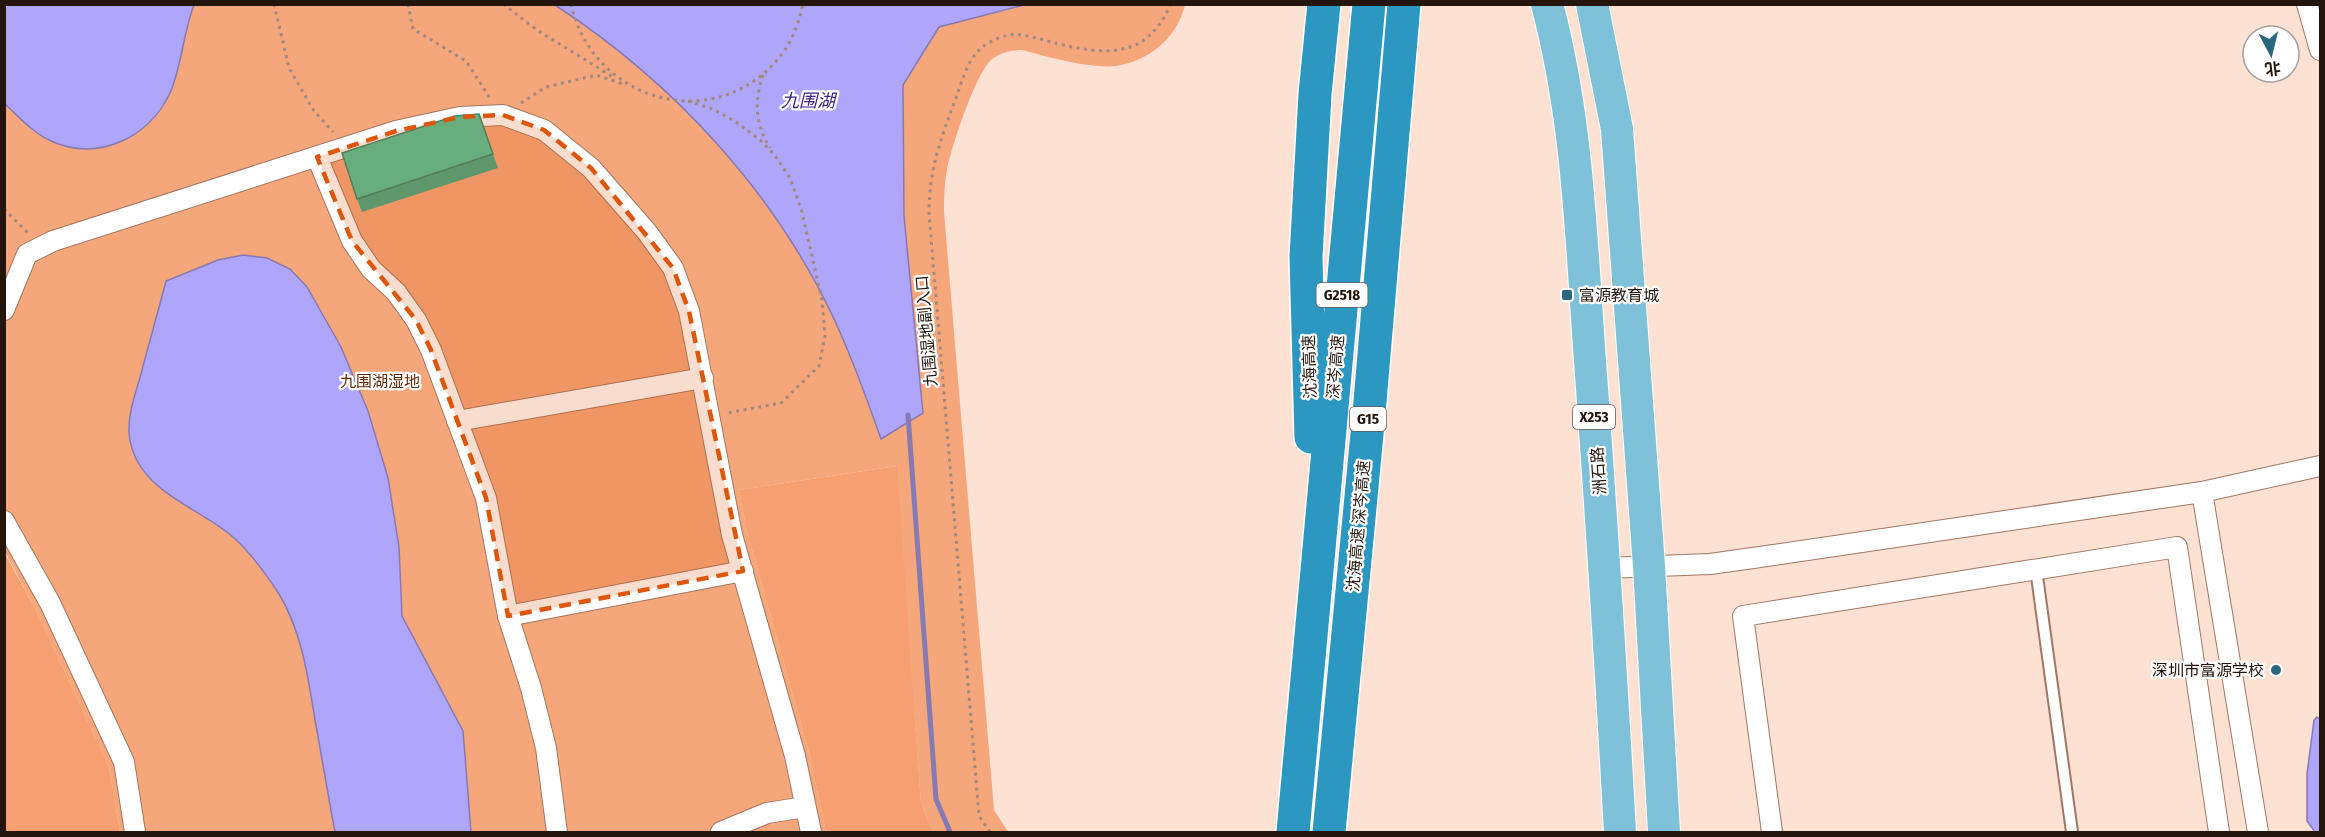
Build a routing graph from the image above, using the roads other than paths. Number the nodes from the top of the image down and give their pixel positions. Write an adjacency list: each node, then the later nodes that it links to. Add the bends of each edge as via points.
1 (1324, 4): 20 (highway, 沈海高速, via 1306,257)
2 (1369, 4): 20 (highway, 深岑高速 / G2518)
3 (1404, 4): 28 (highway, 沈海高速 深岑高速 / G15)
4 (1547, 4): 17 (main road, 洲石路 / X253, via 1573,135)
5 (1592, 4): 16 (main road, X253, via 1617,129)
6 (2307, 4): 7 (street)
7 (2320, 50)
8 (317, 157): 9 (street, via 53,241); 11 (street, via 396,131 460,117 503,115 544,130 591,168 648,232 673,268 690,311); 12 (street, via 352,241 416,320)
9 (12, 267): 10 (street)
10 (4, 310)
11 (703, 378): 12 (street); 19 (street, via 732,536)
12 (457, 421): 21 (street, via 486,498)
13 (2320, 466): 14 (street)
14 (2202, 492): 16 (street, via 1732,561); 34 (street)
15 (4, 520): 23 (street, via 50,603 124,762)
16 (1649, 566): 17 (street); 30 (main road, X253)
17 (1605, 568): 29 (main road, 洲石路 / X253)
18 (2036, 569): 31 (street, via 1743,616); 32 (lane); 33 (street, via 2177,547)
19 (743, 571): 21 (street); 22 (street)
20 (1316, 586): 27 (highway)
21 (508, 616): 24 (street, via 546,748)
22 (806, 807): 25 (street, via 767,813); 26 (street)
23 (135, 832)
24 (557, 832)
25 (721, 832)
26 (811, 832)
27 (1293, 832)
28 (1329, 832)
29 (1620, 832)
30 (1664, 832)
31 (1772, 832)
32 (2072, 832)
33 (2219, 832)
34 (2258, 832)

